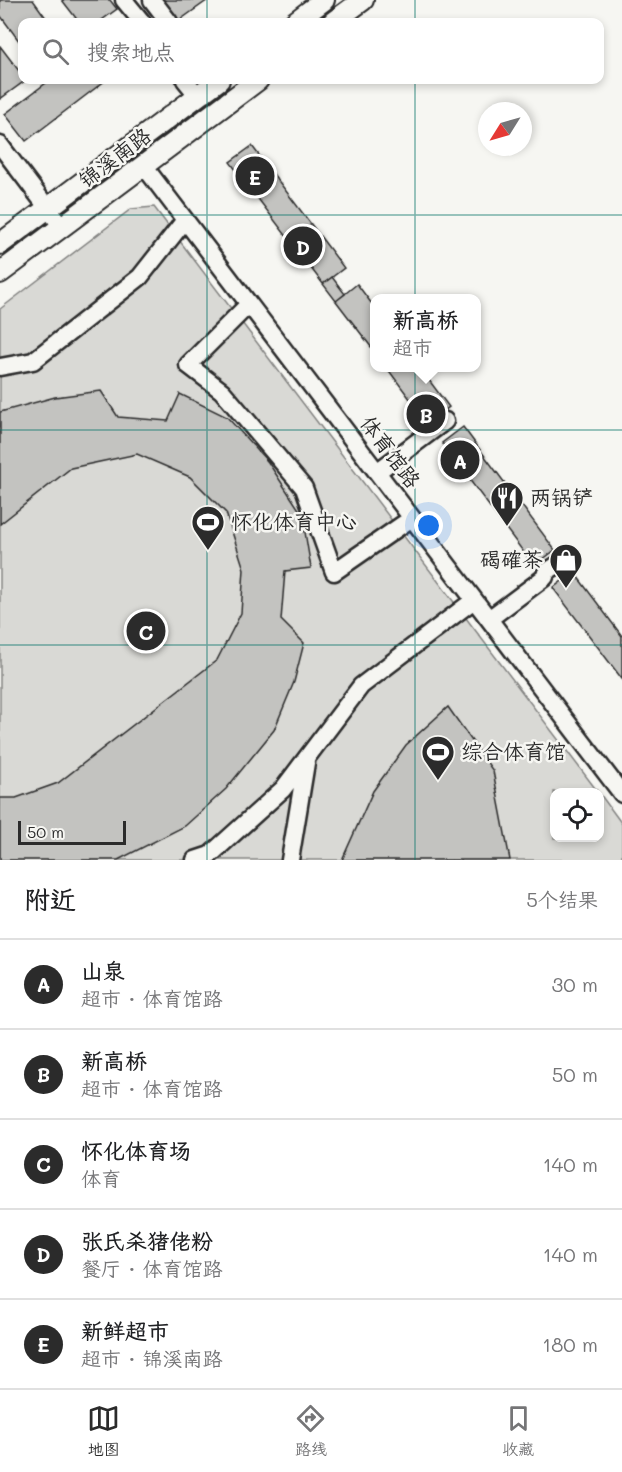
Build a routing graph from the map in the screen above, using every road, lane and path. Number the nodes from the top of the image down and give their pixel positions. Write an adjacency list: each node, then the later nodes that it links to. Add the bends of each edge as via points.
1 (124, 0): 5 (street)
2 (152, 0): 6 (street)
3 (324, 0): 7 (main road)
4 (363, 0): 8 (main road)
5 (139, 18)
6 (167, 18)
7 (300, 18)
8 (338, 18)
9 (188, 84): 12 (street)
10 (212, 84): 12 (main road, 锦溪南路)
11 (253, 84): 14 (main road, 锦溪南路)
12 (198, 96): 15 (main road, 锦溪南路)
13 (0, 146): 15 (street)
14 (144, 166): 16 (street, 体育馆路); 17 (main road, 锦溪南路)
15 (48, 208): 17 (street); 18 (main road, 锦溪南路)
16 (185, 220): 20 (street, 体育馆路); 21 (street, via 140,277 33,361)
17 (62, 227): 19 (main road, 锦溪南路)
18 (0, 244)
19 (0, 273)
20 (249, 304): 23 (street, 体育馆路); 24 (street, via 188,365 222,391 304,488 334,572)
21 (0, 367)
22 (428, 433): 23 (street)
23 (377, 472): 24 (street, 体育馆路)
24 (412, 518): 26 (street, 体育馆路)
25 (545, 577): 27 (street)
26 (474, 600): 27 (street, 体育馆路); 28 (street, via 361,686)
27 (489, 619): 29 (street, 体育馆路)
28 (306, 759): 30 (street, via 283,789 210,855); 31 (street)
29 (622, 794)
30 (195, 860)
31 (290, 860)

